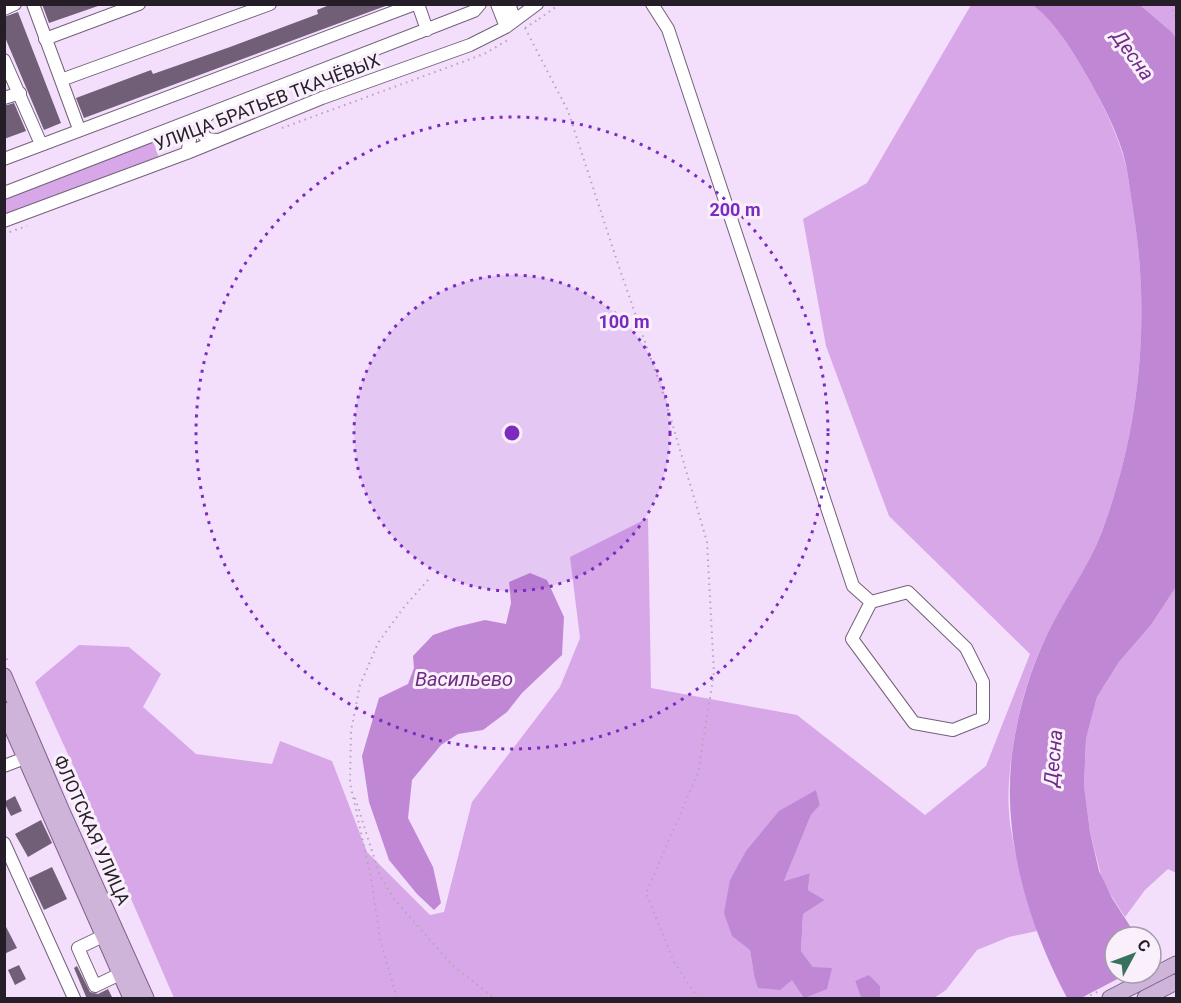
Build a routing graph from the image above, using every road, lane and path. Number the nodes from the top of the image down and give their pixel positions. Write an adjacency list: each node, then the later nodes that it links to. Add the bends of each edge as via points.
1 (15, 4): 13 (street)
2 (33, 4): 19 (street)
3 (138, 4): 19 (street)
4 (270, 4): 21 (street)
5 (416, 4): 18 (street); 26 (street)
6 (495, 4): 12 (street); 16 (street)
7 (508, 4): 16 (street)
8 (537, 4): 16 (street, УЛИЦА БРАТЬЕВ ТКАЧЁВЫХ)
9 (560, 4): 14 (path)
10 (652, 4): 34 (street, via 668,29 853,586)
11 (1170, 4): 15 (path)
12 (477, 8): 18 (street)
13 (4, 9)
14 (539, 19)
15 (1176, 20)
16 (510, 23): 27 (street, УЛИЦА БРАТЬЕВ ТКАЧЁВЫХ, via 470,45)
17 (525, 28): 50 (path, via 568,111 666,402 707,542 714,673 698,773 646,893 674,962)
18 (427, 30): 24 (street)
19 (45, 39): 21 (street)
20 (4, 60): 22 (street)
21 (61, 80): 26 (street)
22 (20, 93): 23 (street); 28 (street)
23 (4, 98)
24 (209, 115): 25 (street); 27 (street, via 202,120 202,134)
25 (175, 128): 29 (street, via 182,129 190,140); 31 (street)
26 (80, 129): 28 (street)
27 (219, 140): 29 (street, УЛИЦА БРАТЬЕВ ТКАЧЁВЫХ)
28 (41, 144): 30 (street)
29 (187, 153): 32 (street, УЛИЦА БРАТЬЕВ ТКАЧЁВЫХ)
30 (4, 159)
31 (4, 193)
32 (4, 221)
33 (429, 579): 39 (path, via 378,643 360,685 351,731)
34 (871, 602): 34 (street, via 908,592 966,648 984,682 983,718 953,730 914,723 852,639)
35 (4, 676): 47 (main road, ФЛОТСКАЯ УЛИЦА)
36 (4, 710): 37 (main road, ФЛОТСКАЯ УЛИЦА)
37 (26, 758): 38 (street); 41 (main road, ФЛОТСКАЯ УЛИЦА)
38 (4, 766)
39 (350, 783): 48 (path, via 380,939); 49 (path, via 380,876 395,900 452,965)
40 (4, 843): 45 (street)
41 (103, 936): 43 (main road, ФЛОТСКАЯ УЛИЦА); 43 (street, via 78,948 95,986)
42 (1176, 964): 51 (main road)
43 (120, 974): 46 (main road, ФЛОТСКАЯ УЛИЦА)
44 (1176, 982): 52 (main road)
45 (75, 999)
46 (131, 999)
47 (146, 999)
48 (397, 999)
49 (494, 999)
50 (698, 999)
51 (1110, 999)
52 (1145, 999)

